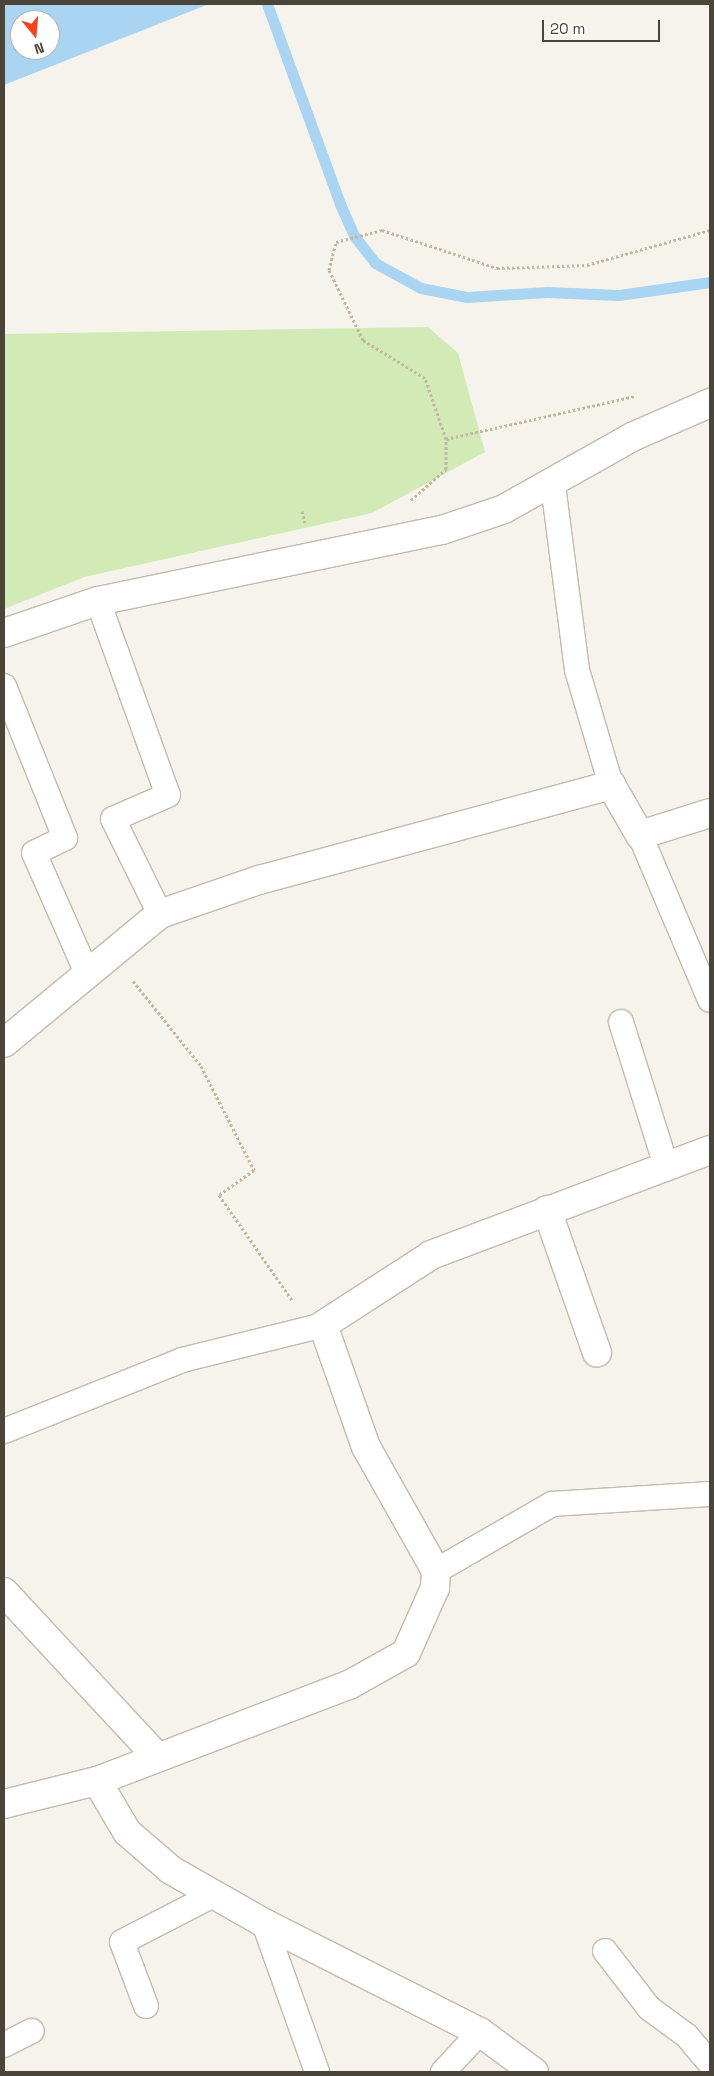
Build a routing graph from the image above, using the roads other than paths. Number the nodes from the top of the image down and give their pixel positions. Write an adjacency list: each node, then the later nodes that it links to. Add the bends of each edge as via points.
1 (710, 403): 2 (street, via 634,436)
2 (553, 485): 3 (street, via 504,509 442,530); 6 (lane, via 577,670)
3 (98, 601): 4 (street); 9 (lane, via 168,794 113,819)
4 (4, 633)
5 (4, 686): 10 (lane, via 65,838 34,853)
6 (611, 785): 8 (street); 9 (street, via 259,880)
7 (710, 813): 8 (street)
8 (640, 835): 11 (lane)
9 (160, 914): 10 (street)
10 (86, 972): 13 (street)
11 (710, 1000)
12 (621, 1022): 15 (lane)
13 (4, 1043)
14 (710, 1150): 15 (street)
15 (666, 1166): 16 (street)
16 (547, 1210): 17 (street, via 431,1255); 18 (street)
17 (316, 1325): 19 (lane, via 182,1360); 21 (street, via 366,1448)
18 (597, 1353)
19 (4, 1432)
20 (710, 1494): 21 (lane, via 552,1504)
21 (436, 1571): 23 (street, via 435,1588 406,1653 349,1685)
22 (4, 1592): 23 (street)
23 (158, 1758): 24 (street)
24 (97, 1781): 25 (street); 26 (street, via 127,1832 171,1870)
25 (4, 1804)
26 (213, 1895): 27 (street); 29 (lane, via 122,1942)
27 (264, 1923): 31 (street); 34 (lane)
28 (605, 1951): 33 (lane, via 649,2008 687,2036)
29 (146, 2006)
30 (32, 2031): 32 (lane)
31 (480, 2032): 35 (lane); 36 (street)
32 (4, 2045)
33 (710, 2062)
34 (317, 2072)
35 (443, 2072)
36 (534, 2072)

